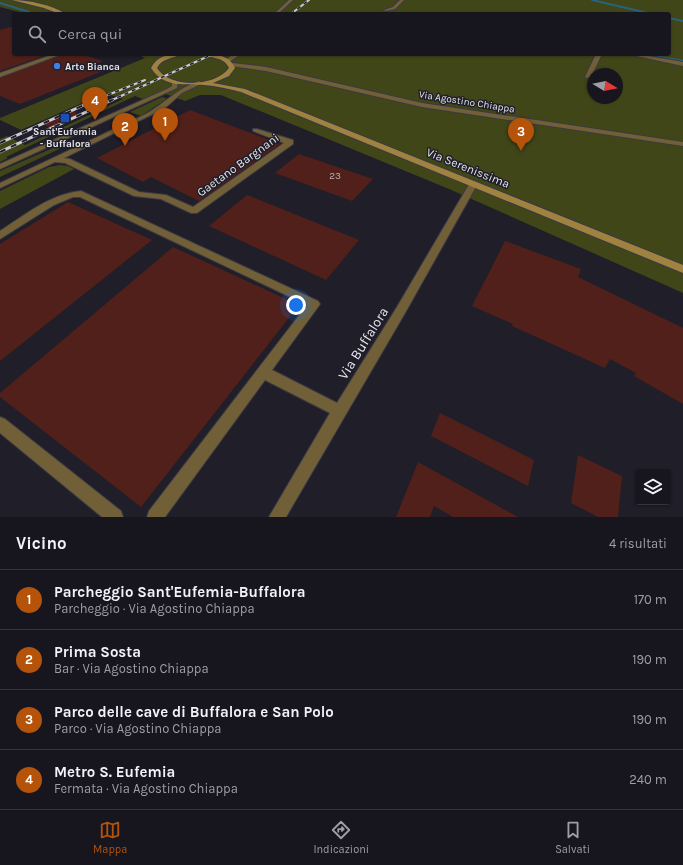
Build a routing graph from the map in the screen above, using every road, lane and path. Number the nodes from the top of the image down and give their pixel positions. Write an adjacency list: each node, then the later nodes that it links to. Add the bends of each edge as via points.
1 (15, 0): 5 (main road); 9 (main road)
2 (291, 0): 10 (street)
3 (298, 0): 11 (street)
4 (402, 0): 6 (street, via 394,8)
5 (39, 10): 7 (main road); 8 (main road)
6 (386, 10)
7 (44, 12)
8 (55, 12)
9 (58, 12)
10 (278, 12)
11 (286, 12)
12 (53, 56): 25 (street)
13 (156, 56): 19 (main road, Via Serenissima)
14 (170, 56): 19 (main road)
15 (215, 56): 20 (main road)
16 (236, 56): 20 (street)
17 (598, 56): 23 (street)
18 (641, 56): 21 (street)
19 (157, 61): 26 (main road, Via Serenissima, via 154,68 157,73)
20 (230, 63): 22 (street, Via Agostino Chiappa); 24 (main road)
21 (683, 64)
22 (250, 68): 24 (street, Via Agostino Chiappa); 30 (street, Via Agostino Chiappa, via 266,69 422,104)
23 (592, 68)
24 (229, 74): 27 (main road, Via Serenissima, via 218,80); 28 (main road, Via Serenissima, via 234,84)
25 (0, 75)
26 (175, 82): 27 (main road, Via Serenissima); 32 (street, via 175,87 169,90)
27 (202, 83): 28 (main road, Via Serenissima); 31 (street, via 180,92 157,110)
28 (244, 90): 33 (main road, Via Serenissima)
29 (255, 130): 31 (street, Gaetano Bargnani, via 290,142 194,211 163,197 137,194 67,161)
30 (683, 144)
31 (55, 160): 34 (street)
32 (0, 167)
33 (474, 183): 36 (main road, Via Serenissima); 38 (street, Via Buffalora)
34 (0, 186)
35 (3, 237): 37 (street, via 60,198 81,194 314,304)
36 (683, 269)
37 (263, 372): 38 (street); 41 (street)
38 (339, 411): 42 (street, Via Buffalora)
39 (0, 424): 40 (street)
40 (116, 517)
41 (155, 517)
42 (277, 517)

